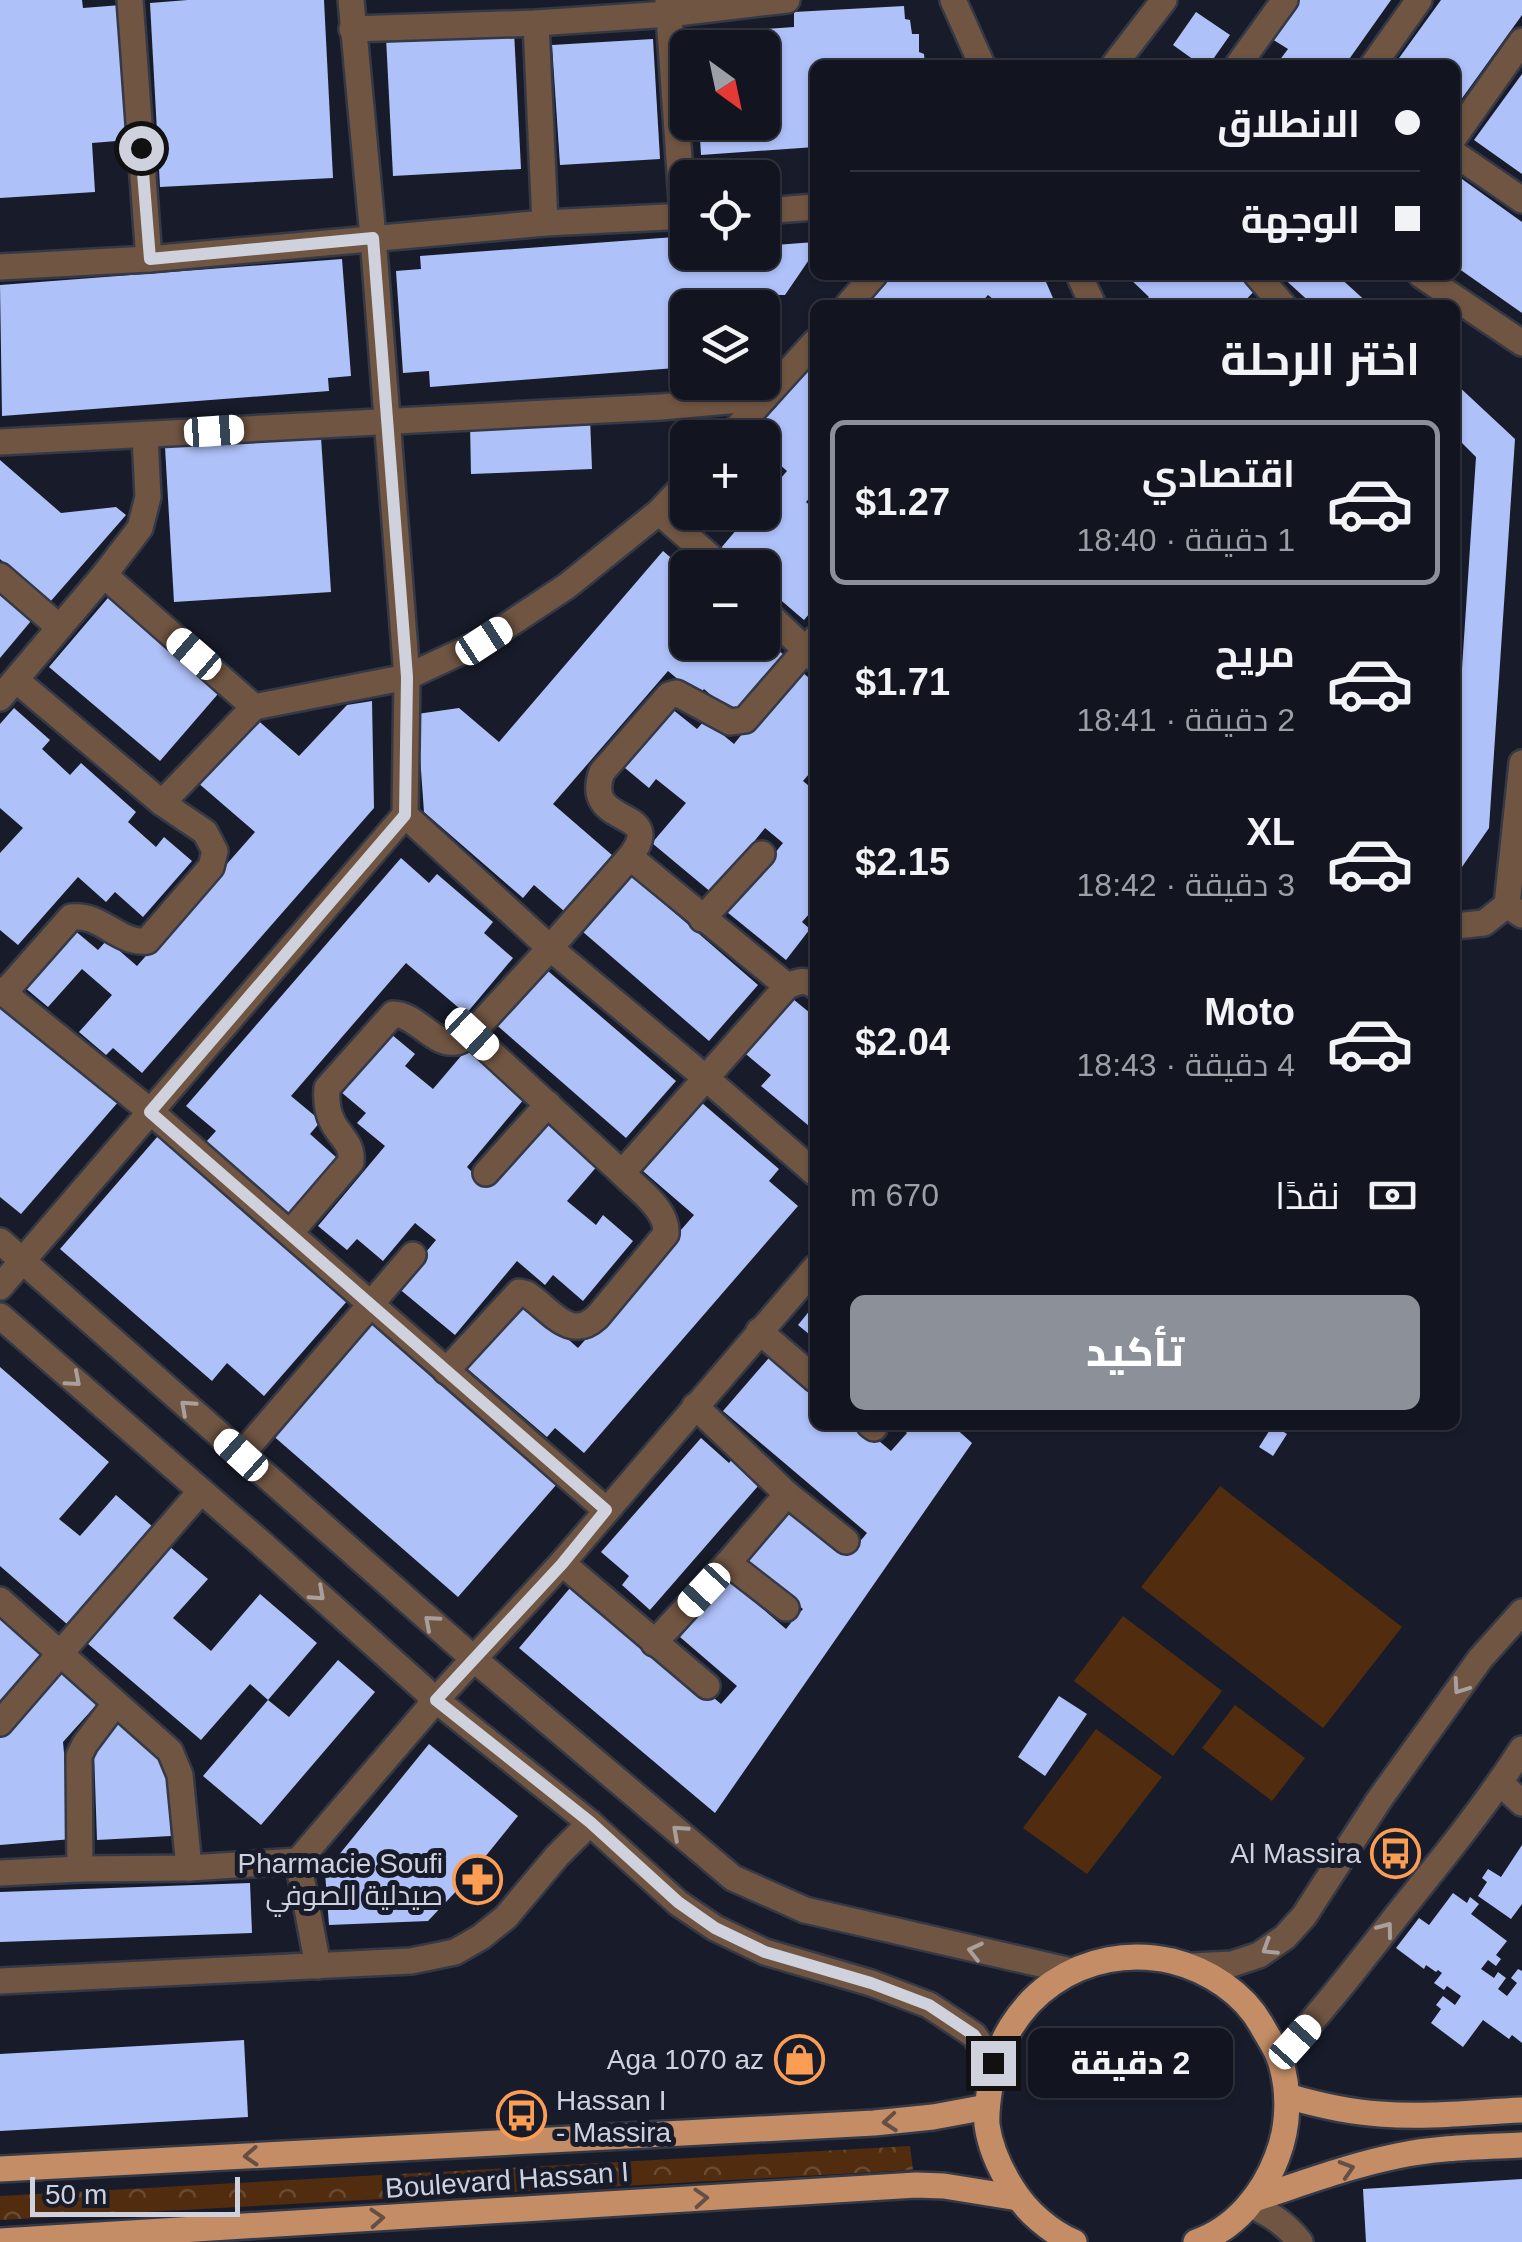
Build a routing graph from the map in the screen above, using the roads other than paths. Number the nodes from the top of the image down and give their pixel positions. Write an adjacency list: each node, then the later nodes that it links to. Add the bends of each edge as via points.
1 (130, 0): 26 (street)
2 (350, 0): 11 (street)
3 (786, 0): 8 (street)
4 (953, 0): 13 (street)
5 (1164, 0): 14 (street)
6 (1285, 0): 15 (street)
7 (1419, 0): 16 (street)
8 (669, 7): 10 (street); 19 (street)
9 (460, 12): 10 (street); 11 (street)
10 (536, 23): 24 (street)
11 (352, 29): 25 (street)
12 (1522, 42): 17 (street)
13 (980, 60)
14 (1125, 60)
15 (1242, 60)
16 (1377, 60)
17 (1460, 129)
18 (1460, 157): 20 (street)
19 (681, 160)
20 (1522, 200)
21 (810, 207): 22 (street)
22 (780, 210)
23 (670, 217): 24 (street)
24 (545, 223): 25 (street)
25 (373, 238): 26 (street); 40 (street)
26 (150, 259): 27 (street)
27 (0, 267)
28 (870, 280): 31 (street)
29 (1261, 280): 32 (street)
30 (1429, 280): 33 (street)
31 (852, 300)
32 (1279, 300)
33 (1459, 300)
34 (1460, 301): 35 (street)
35 (1522, 343)
36 (810, 347): 37 (street)
37 (780, 380)
38 (741, 400): 40 (street)
39 (762, 400): 41 (street)
40 (387, 420): 42 (street); 53 (street)
41 (744, 420)
42 (145, 436): 43 (street); 47 (street, via 145,512)
43 (0, 442)
44 (670, 501): 45 (street)
45 (660, 512): 46 (street); 53 (street, via 533,610)
46 (703, 550)
47 (104, 575): 50 (street); 55 (street)
48 (0, 576): 50 (street)
49 (780, 623): 51 (street)
50 (59, 627): 54 (street)
51 (810, 648)
52 (810, 652): 60 (street, via 739,722 669,695 599,781 604,806 642,835)
53 (407, 677): 55 (street); 58 (street)
54 (8, 689): 57 (street)
55 (254, 706): 57 (street)
56 (1522, 763): 61 (street)
57 (162, 803): 67 (street, via 205,832 215,851 211,867 147,941 125,938 85,916 71,917)
58 (405, 815): 64 (street); 71 (street)
59 (762, 854): 62 (street)
60 (630, 857): 62 (street); 64 (street)
61 (1515, 910): 63 (street)
62 (702, 919): 66 (street)
63 (1460, 925)
64 (550, 948): 68 (street); 69 (street)
65 (810, 983): 66 (street)
66 (787, 986): 69 (street)
67 (2, 992): 71 (street)
68 (472, 1034): 70 (street); 75 (street, via 445,1041 406,1015 387,1018 326,1088 334,1124 352,1149 351,1162)
69 (707, 1079): 72 (street); 74 (street)
70 (548, 1104): 73 (street); 74 (street)
71 (150, 1112): 75 (street); 78 (street)
72 (810, 1169)
73 (486, 1173)
74 (622, 1173): 84 (street, via 661,1213 666,1234 597,1317 570,1326 519,1292)
75 (290, 1233): 81 (street)
76 (0, 1241): 78 (street)
77 (414, 1255): 81 (street)
78 (22, 1260): 80 (street); 87 (street, one-way to 78)
79 (810, 1274): 83 (street)
80 (0, 1287)
81 (371, 1304): 84 (street); 87 (street)
82 (0, 1316): 88 (street, one-way to 88)
83 (759, 1331): 85 (street); 86 (street)
84 (446, 1372): 90 (street)
85 (810, 1375)
86 (695, 1406): 89 (street); 90 (street)
87 (241, 1455): 99 (street, one-way to 87)
88 (201, 1490): 98 (street); 101 (street, one-way to 101)
89 (786, 1494): 91 (street); 92 (street)
90 (606, 1510): 93 (street)
91 (846, 1541)
92 (728, 1563): 95 (street); 97 (street)
93 (562, 1564): 97 (street); 99 (street)
94 (0, 1600): 98 (street)
95 (786, 1608)
96 (1522, 1612): 113 (street, one-way to 113, via 1480,1659 1285,1937 1232,1964)
97 (654, 1643): 100 (street)
98 (60, 1655): 102 (street); 103 (street)
99 (474, 1659): 101 (street); 114 (street, one-way to 99, via 805,1910 733,1878)
100 (707, 1686)
101 (436, 1700): 107 (street); 108 (street)
102 (115, 1704): 109 (street, via 176,1763); 110 (street, via 79,1756)
103 (0, 1723)
104 (1522, 1749): 105 (street)
105 (1500, 1783): 106 (street); 116 (street, one-way to 105)
106 (1522, 1803)
107 (590, 1822): 112 (street, via 506,1917 456,1952); 117 (street, via 715,1928 765,1952 929,2005 974,2035)
108 (298, 1861): 109 (street); 112 (street)
109 (189, 1868): 110 (street)
110 (80, 1869): 111 (street)
111 (0, 1873)
112 (318, 1966): 115 (street)
113 (1192, 1966): 114 (main road, via 1152,1957 1110,1958); 116 (main road, via 1220,1981 1257,2016)
114 (1071, 1971): 117 (main road, via 1019,2015)
115 (0, 1981)
116 (1280, 2058): 118 (main road)
117 (993, 2063): 119 (main road)
118 (1287, 2096): 120 (main road, via 1382,2115); 124 (main road, via 1280,2150)
119 (987, 2107): 122 (main road, Boulevard Hassan I, one-way to 122, via 874,2123); 123 (main road, via 990,2140)
120 (1522, 2110)
121 (1522, 2145): 124 (main road, one-way to 121, via 1396,2156)
122 (0, 2169)
123 (1018, 2198): 125 (main road, Boulevard Hassan I, one-way to 123, via 916,2186); 128 (main road)
124 (1252, 2202): 126 (main road); 129 (street)
125 (307, 2232): 127 (main road, Boulevard Hassan I)
126 (1202, 2241)
127 (0, 2242)
128 (1071, 2242)
129 (1300, 2242)

